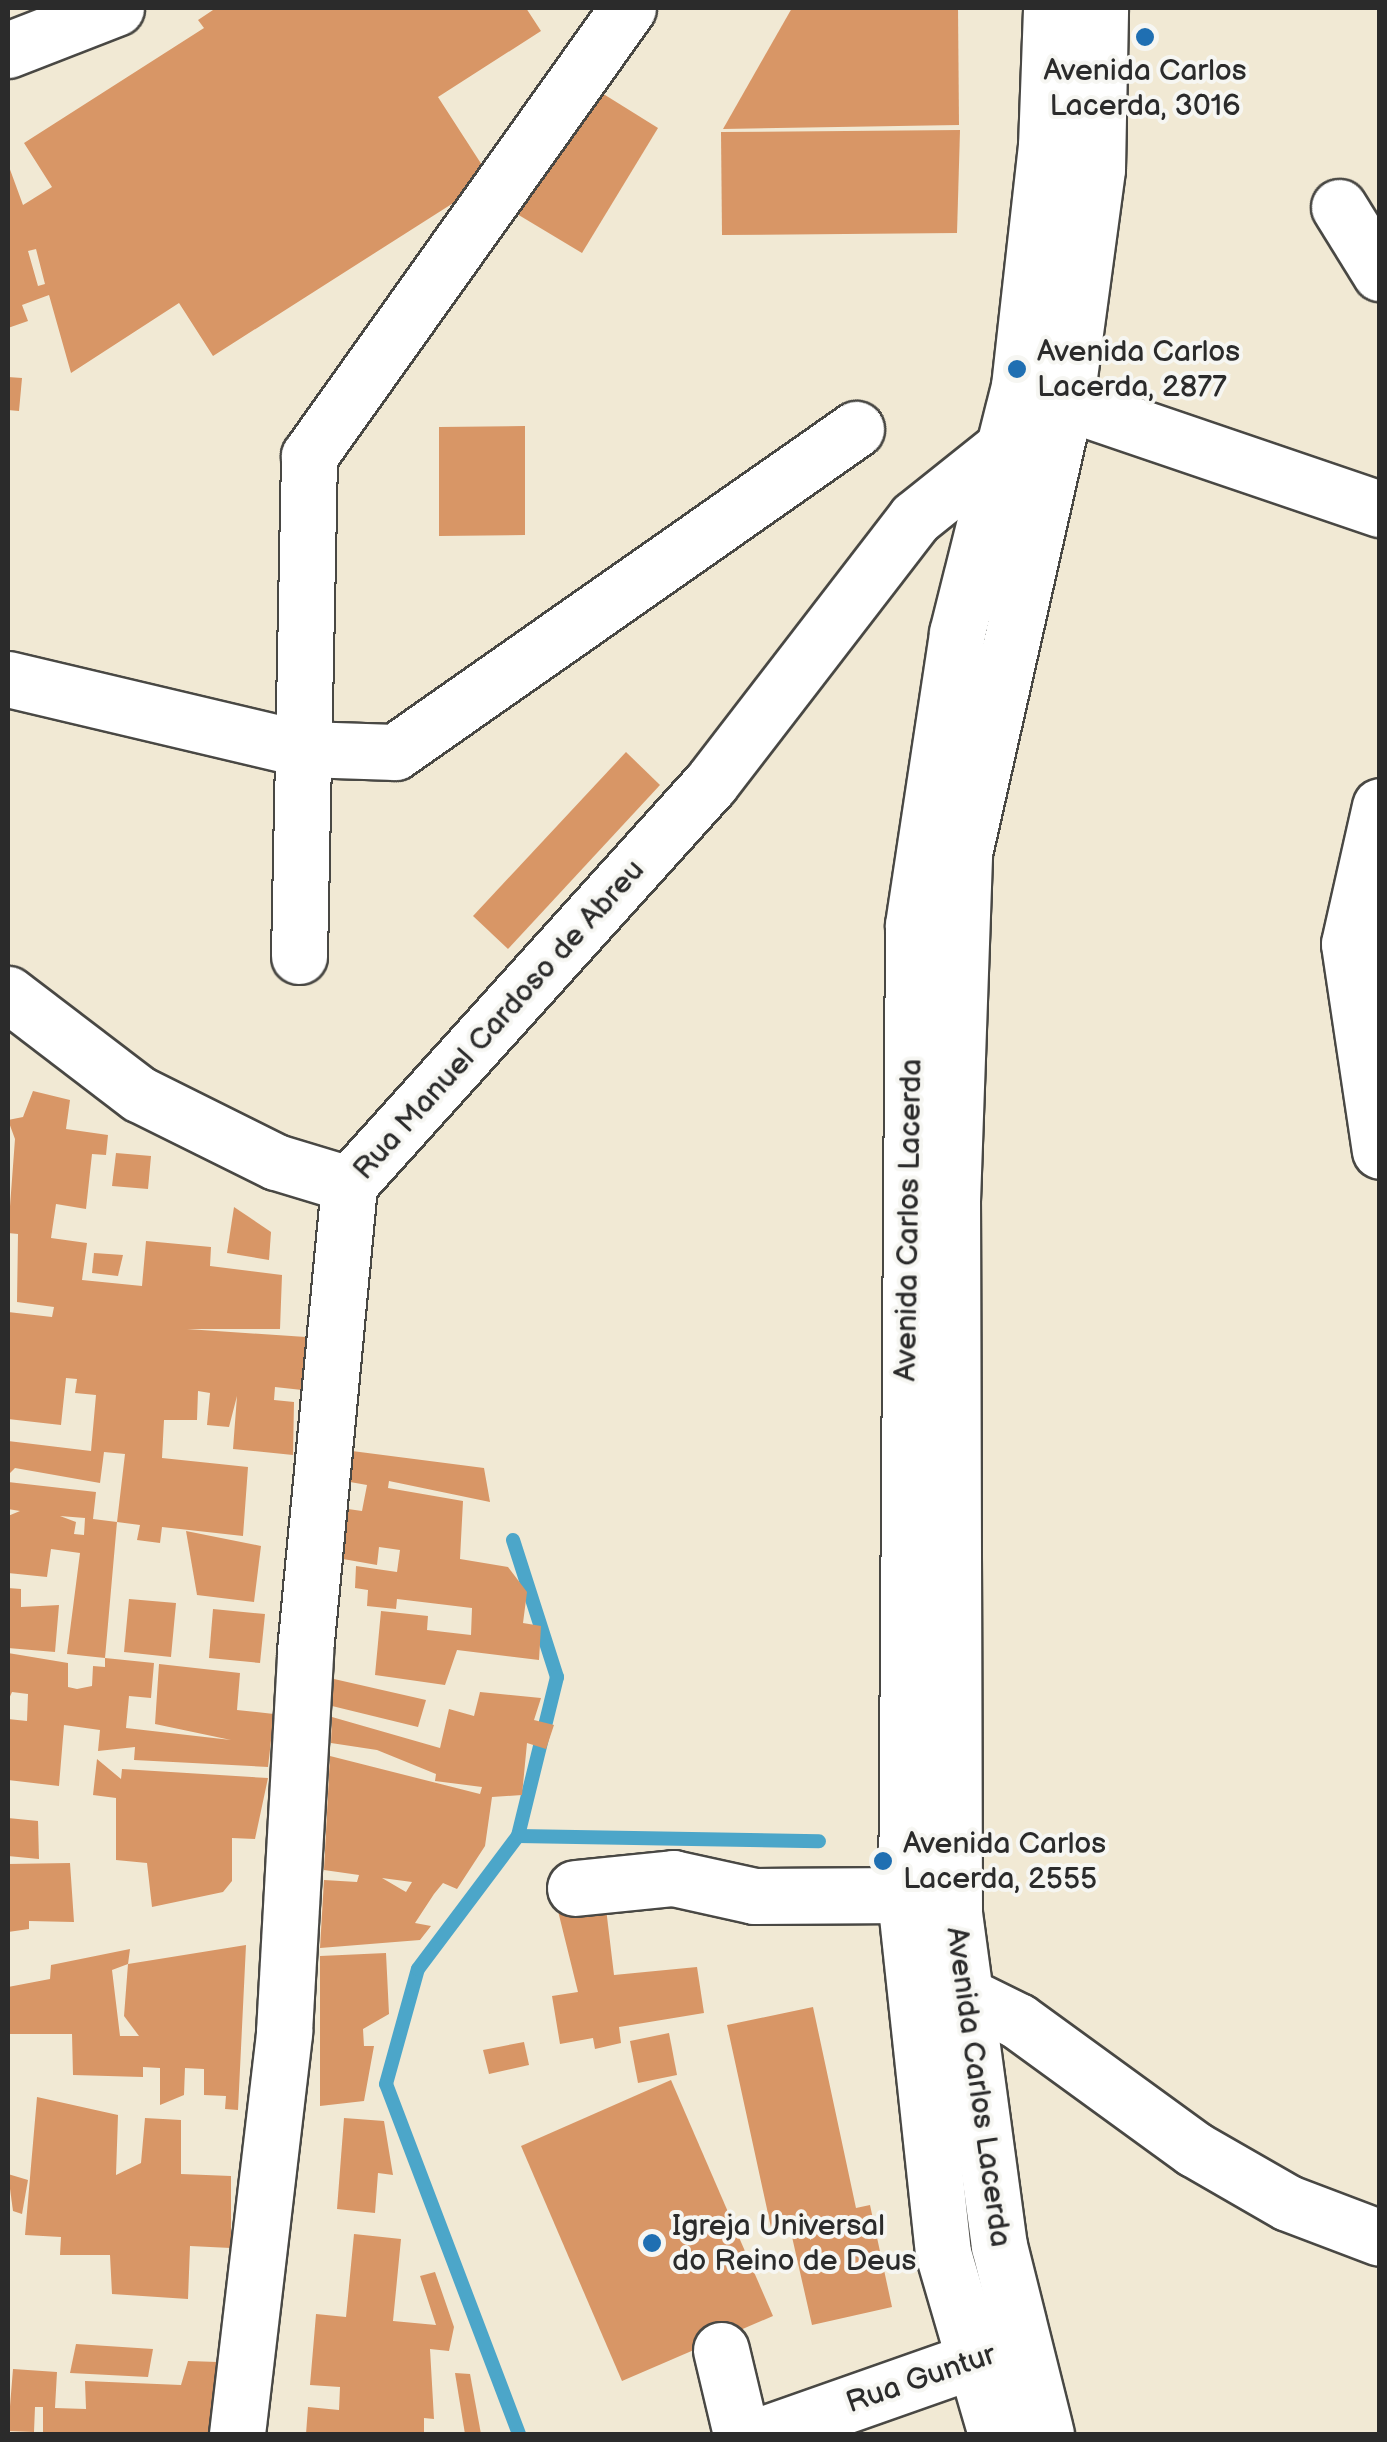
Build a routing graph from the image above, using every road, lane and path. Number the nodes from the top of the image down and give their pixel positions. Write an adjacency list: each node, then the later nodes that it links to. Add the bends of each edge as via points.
1 (116, 8): 5 (main road)
2 (628, 8): 12 (main road, via 309,456)
3 (1051, 8): 8 (main road, Avenida Carlos Lacerda)
4 (1100, 8): 8 (main road, Avenida Carlos Lacerda, via 1094,204)
5 (8, 50)
6 (1339, 207): 7 (main road)
7 (1380, 273)
8 (1036, 418): 10 (main road); 17 (main road, Rua Manuel Cardoso de Abreu, via 915,518 712,784); 19 (main road, Avenida Carlos Lacerda, via 950,672 912,926); 20 (main road, Avenida Carlos Lacerda, via 964,854 950,1392 954,1912)
9 (856, 430): 12 (main road, via 395,752)
10 (1380, 508)
11 (8, 679): 12 (main road)
12 (304, 749): 14 (main road)
13 (1380, 806): 16 (main road, via 1349,944)
14 (299, 956)
15 (8, 994): 17 (main road, via 139,1094 276,1162)
16 (1380, 1151)
17 (349, 1184): 25 (main road, Rua Manuel Cardoso de Abreu, via 291,1899)
18 (574, 1888): 19 (main road, via 673,1878 754,1896)
19 (906, 1895): 20 (main road, Avenida Carlos Lacerda)
20 (937, 1990): 21 (main road, via 1060,2048 1194,2149 1288,2203); 22 (main road, Avenida Carlos Lacerda); 24 (main road, Avenida Carlos Lacerda, via 928,2164)
21 (1380, 2238)
22 (1022, 2345): 24 (main road, Rua Guntur); 29 (main road, Avenida Carlos Lacerda)
23 (722, 2350): 26 (main road)
24 (968, 2358): 27 (main road, Rua Guntur); 28 (main road, Avenida Carlos Lacerda)
25 (238, 2434)
26 (741, 2434)
27 (764, 2434)
28 (996, 2434)
29 (1046, 2434)

